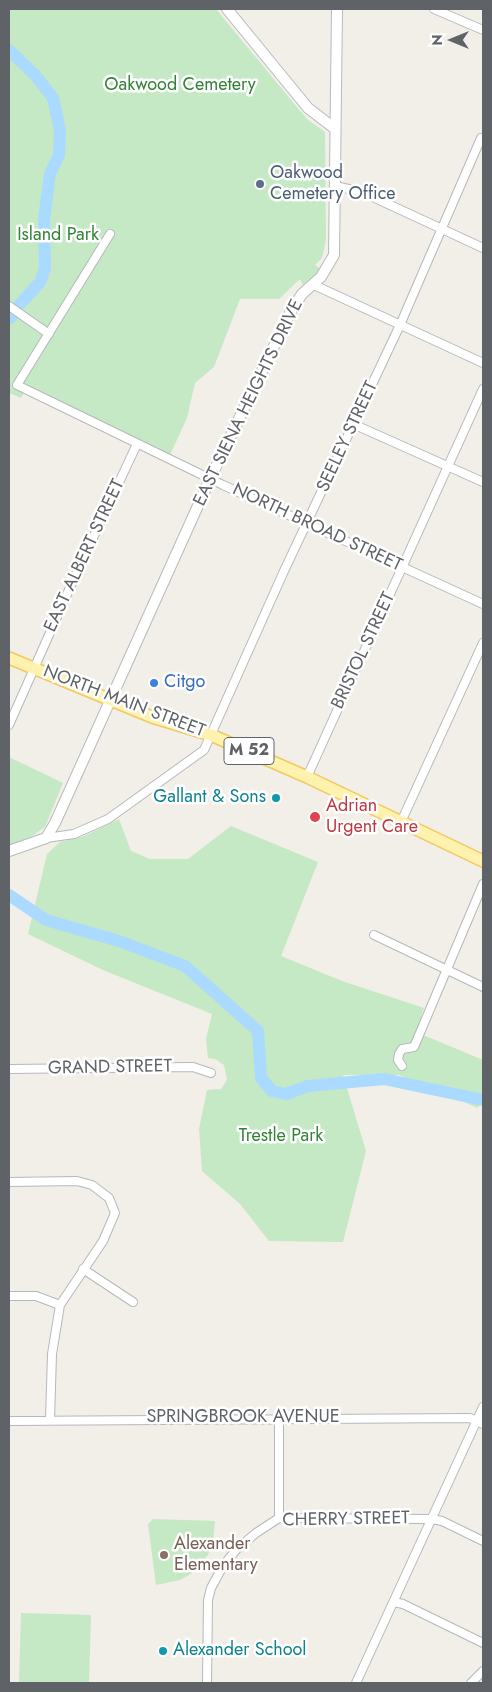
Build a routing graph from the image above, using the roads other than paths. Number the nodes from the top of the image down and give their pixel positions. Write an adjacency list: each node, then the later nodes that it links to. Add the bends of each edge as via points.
1 (228, 9): 5 (street, via 308,108)
2 (336, 9): 5 (street, EAST SIENA HEIGHTS DRIVE)
3 (434, 9): 4 (street)
4 (483, 30)
5 (334, 128): 7 (street, EAST SIENA HEIGHTS DRIVE)
6 (482, 138): 8 (street, SEELEY STREET)
7 (335, 186): 8 (street, via 362,192); 11 (street, EAST SIENA HEIGHTS DRIVE, via 334,255)
8 (442, 229): 10 (street); 13 (street, SEELEY STREET)
9 (110, 234): 14 (street, NORTH BROAD STREET)
10 (483, 248)
11 (314, 285): 13 (street); 20 (street, EAST SIENA HEIGHTS DRIVE, via 302,294 290,313)
12 (9, 306): 14 (street)
13 (400, 325): 15 (street); 17 (street, SEELEY STREET)
14 (49, 334): 18 (street, NORTH BROAD STREET, via 17,385)
15 (483, 363)
16 (483, 389): 19 (street, BRISTOL STREET)
17 (353, 424): 19 (street); 22 (street, SEELEY STREET)
18 (137, 444): 20 (street, NORTH BROAD STREET); 27 (street, EAST ALBERT STREET)
19 (448, 466): 21 (street); 23 (street, BRISTOL STREET)
20 (210, 479): 22 (street, NORTH BROAD STREET); 28 (street, EAST SIENA HEIGHTS DRIVE)
21 (483, 482)
22 (307, 524): 23 (street, NORTH BROAD STREET); 30 (street, SEELEY STREET)
23 (403, 568): 24 (street, NORTH BROAD STREET); 31 (street, BRISTOL STREET)
24 (483, 604)
25 (483, 643): 32 (street)
26 (9, 658): 27 (main road, NORTH MAIN STREET / M 52)
27 (34, 668): 28 (main road, NORTH MAIN STREET / M 52); 29 (street, EAST ALBERT STREET)
28 (110, 700): 30 (main road, NORTH MAIN STREET / M 52); 33 (street, EAST SIENA HEIGHTS DRIVE)
29 (9, 725)
30 (211, 735): 31 (main road, NORTH MAIN STREET / M 52); 33 (street, SEELEY STREET, via 204,750 194,759 108,819 74,834)
31 (307, 777): 32 (main road, NORTH MAIN STREET / M 52)
32 (401, 822): 35 (main road, NORTH MAIN STREET / M 52)
33 (46, 838): 34 (street)
34 (9, 851)
35 (483, 861)
36 (483, 884): 38 (street)
37 (374, 935): 38 (street)
38 (446, 969): 39 (street); 40 (street, via 414,1046 402,1049 399,1054)
39 (483, 987)
40 (402, 1066)
41 (9, 1069): 42 (street, GRAND STREET, via 193,1067)
42 (211, 1074)
43 (9, 1182): 44 (street, via 77,1181 92,1185 109,1198 115,1213 103,1241)
44 (84, 1269): 46 (street); 47 (street)
45 (9, 1296): 47 (street, via 36,1296)
46 (133, 1302)
47 (60, 1305): 51 (street, via 52,1354)
48 (483, 1407): 52 (street)
49 (280, 1418): 51 (street, SPRINGBROOK AVENUE); 52 (street, SPRINGBROOK AVENUE, via 470,1418); 53 (street)
50 (9, 1420): 51 (street, SPRINGBROOK AVENUE)
51 (50, 1420)
52 (480, 1422): 54 (street)
53 (279, 1518): 54 (street, CHERRY STREET); 59 (street, CHERRY STREET, via 236,1550 211,1588)
54 (432, 1519): 55 (street, CHERRY STREET); 56 (street)
55 (483, 1541)
56 (394, 1602): 57 (street); 60 (street)
57 (483, 1643)
58 (483, 1671): 61 (street)
59 (207, 1683)
60 (356, 1683)
61 (471, 1683)

